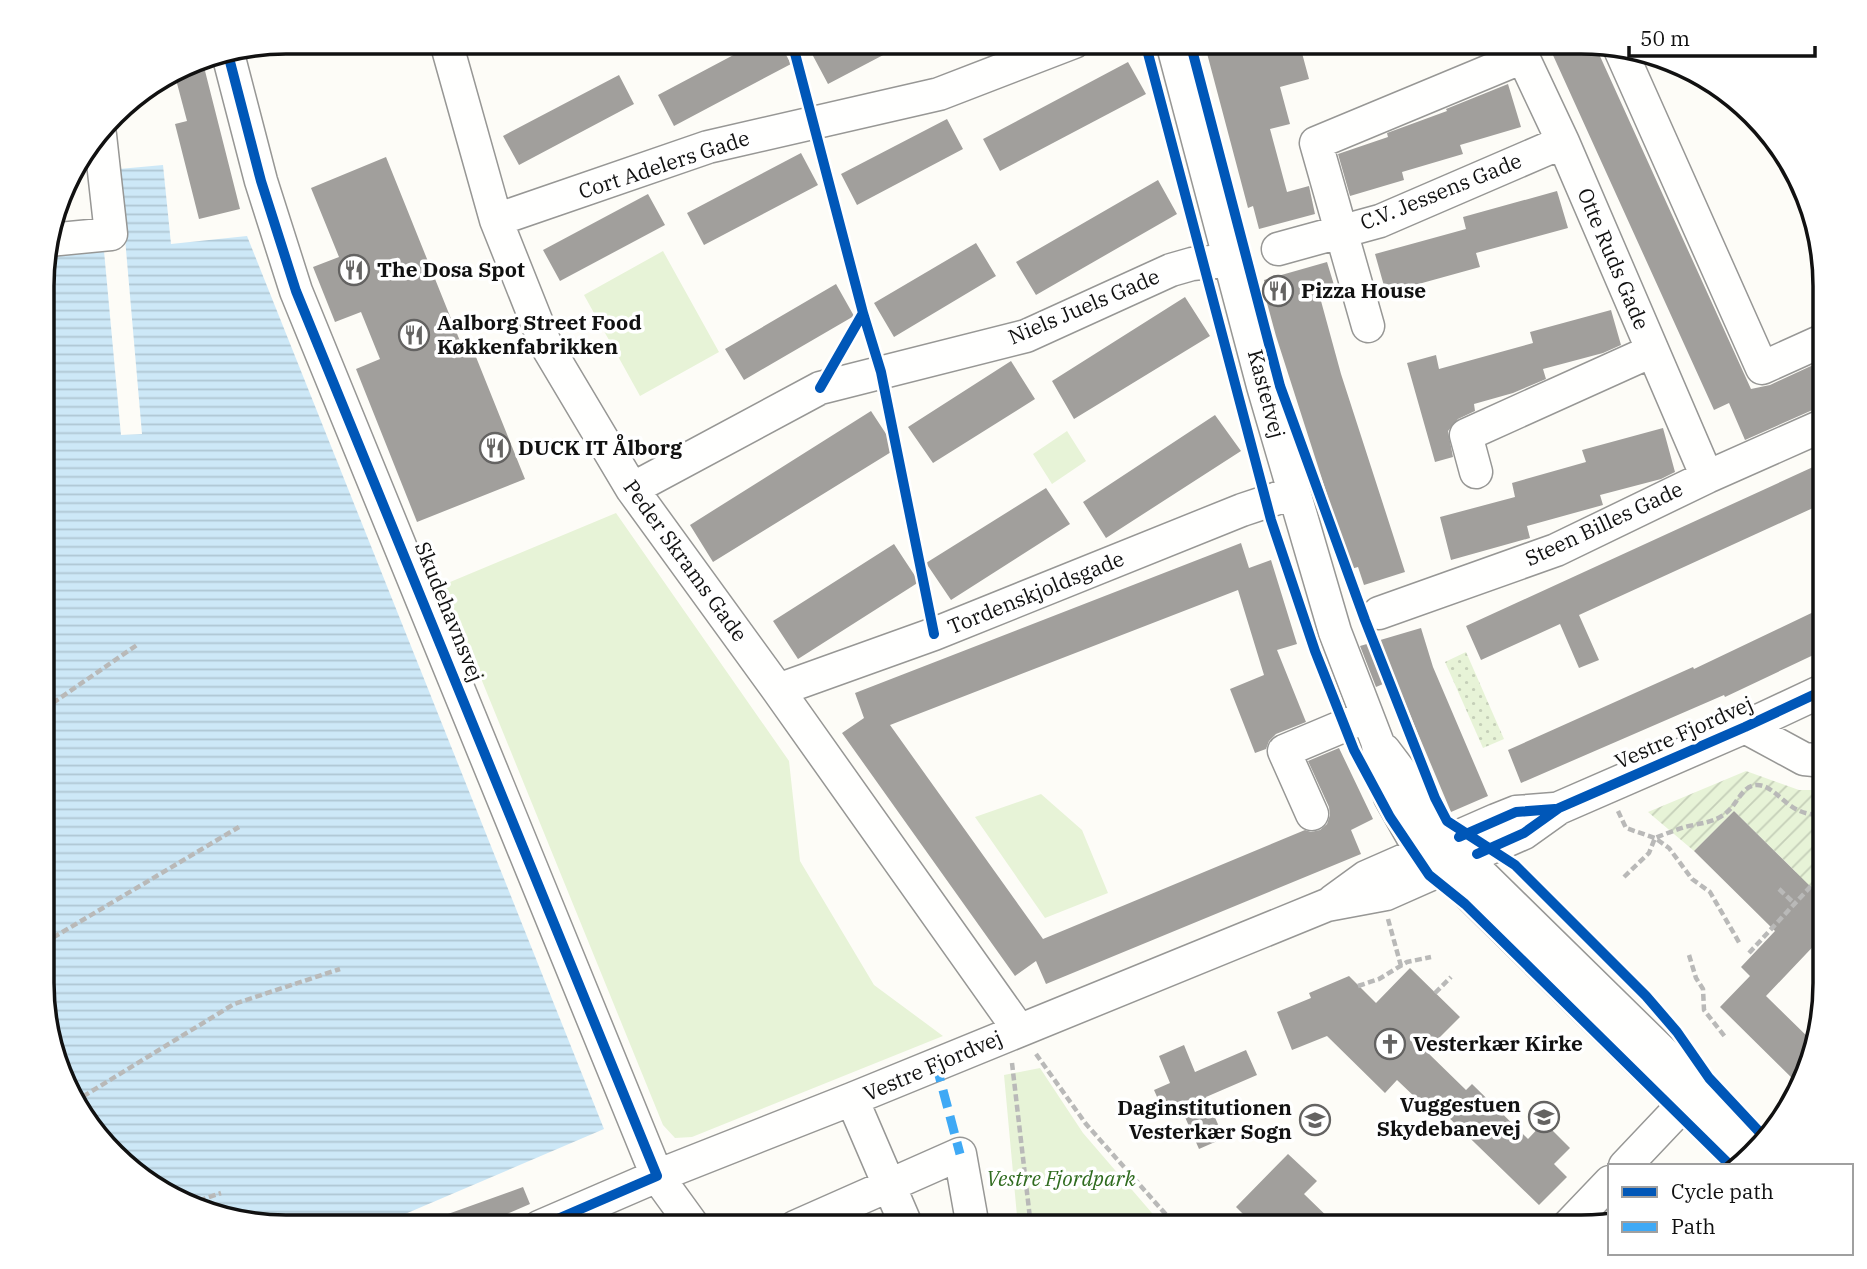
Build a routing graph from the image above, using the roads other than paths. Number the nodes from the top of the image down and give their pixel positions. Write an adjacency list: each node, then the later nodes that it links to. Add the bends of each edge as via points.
1 (450, 55): 10 (street, Peder Skrams Gade)
2 (1040, 55): 10 (street, Cort Adelers Gade, via 939,94 708,146)
3 (1175, 55): 14 (street, Kastetvej)
4 (1509, 55): 11 (street, via 1316,143)
5 (1522, 55): 8 (street, Otte Ruds Gade)
6 (1624, 59): 16 (street, via 1762,368)
7 (230, 62): 37 (street, Skudehavnsvej, via 296,290)
8 (1563, 142): 11 (street, C.V. Jessens Gade, via 1380,220); 17 (street, Otte Ruds Gade)
9 (101, 147): 12 (street, via 111,234)
10 (496, 220): 21 (street, Peder Skrams Gade, via 545,343)
11 (1341, 231): 13 (street, C.V. Jessens Gade); 15 (street)
12 (59, 239)
13 (1278, 248)
14 (1230, 260): 21 (street, Niels Juels Gade, via 1171,270 1026,336 820,388); 22 (street, Kastetvej)
15 (1368, 326)
16 (1812, 346)
17 (1652, 351): 19 (street, via 1466,435); 20 (street, Otte Ruds Gade)
18 (1812, 431): 20 (street, Steen Billes Gade)
19 (1476, 472)
20 (1707, 477): 23 (street, Steen Billes Gade, via 1556,550)
21 (632, 489): 24 (street, Peder Skrams Gade)
22 (1293, 493): 24 (street, Tordenskjoldsgade, via 934,635); 27 (street, Kastetvej, via 1335,632)
23 (1379, 613)
24 (778, 690): 31 (street, Peder Skrams Gade)
25 (1812, 696): 26 (street, Vestre Fjordvej)
26 (1745, 727): 28 (street); 30 (street, Vestre Fjordvej, via 1559,808 1524,833)
27 (1372, 728): 29 (street, via 1284,751); 30 (street, Kastetvej)
28 (1812, 760)
29 (1312, 814)
30 (1452, 855): 31 (street, Vestre Fjordvej, via 1366,877 1328,905); 32 (street); 32 (street, via 1519,883 1639,1003 1664,1033)
31 (1014, 1032): 33 (street, Vestre Fjordvej)
32 (1691, 1096): 34 (street); 35 (street); 36 (street)
33 (852, 1099): 37 (street, Vestre Fjordvej); 38 (street)
34 (1751, 1140)
35 (1736, 1155)
36 (1627, 1164)
37 (657, 1176): 40 (street, Vestre Fjordvej); 41 (street, Skudehavnsvej)
38 (890, 1184): 42 (street); 43 (street); 44 (street, via 960,1154)
39 (1608, 1184): 45 (street)
40 (569, 1214)
41 (685, 1214)
42 (823, 1214)
43 (903, 1214)
44 (970, 1215)
45 (1578, 1215)

